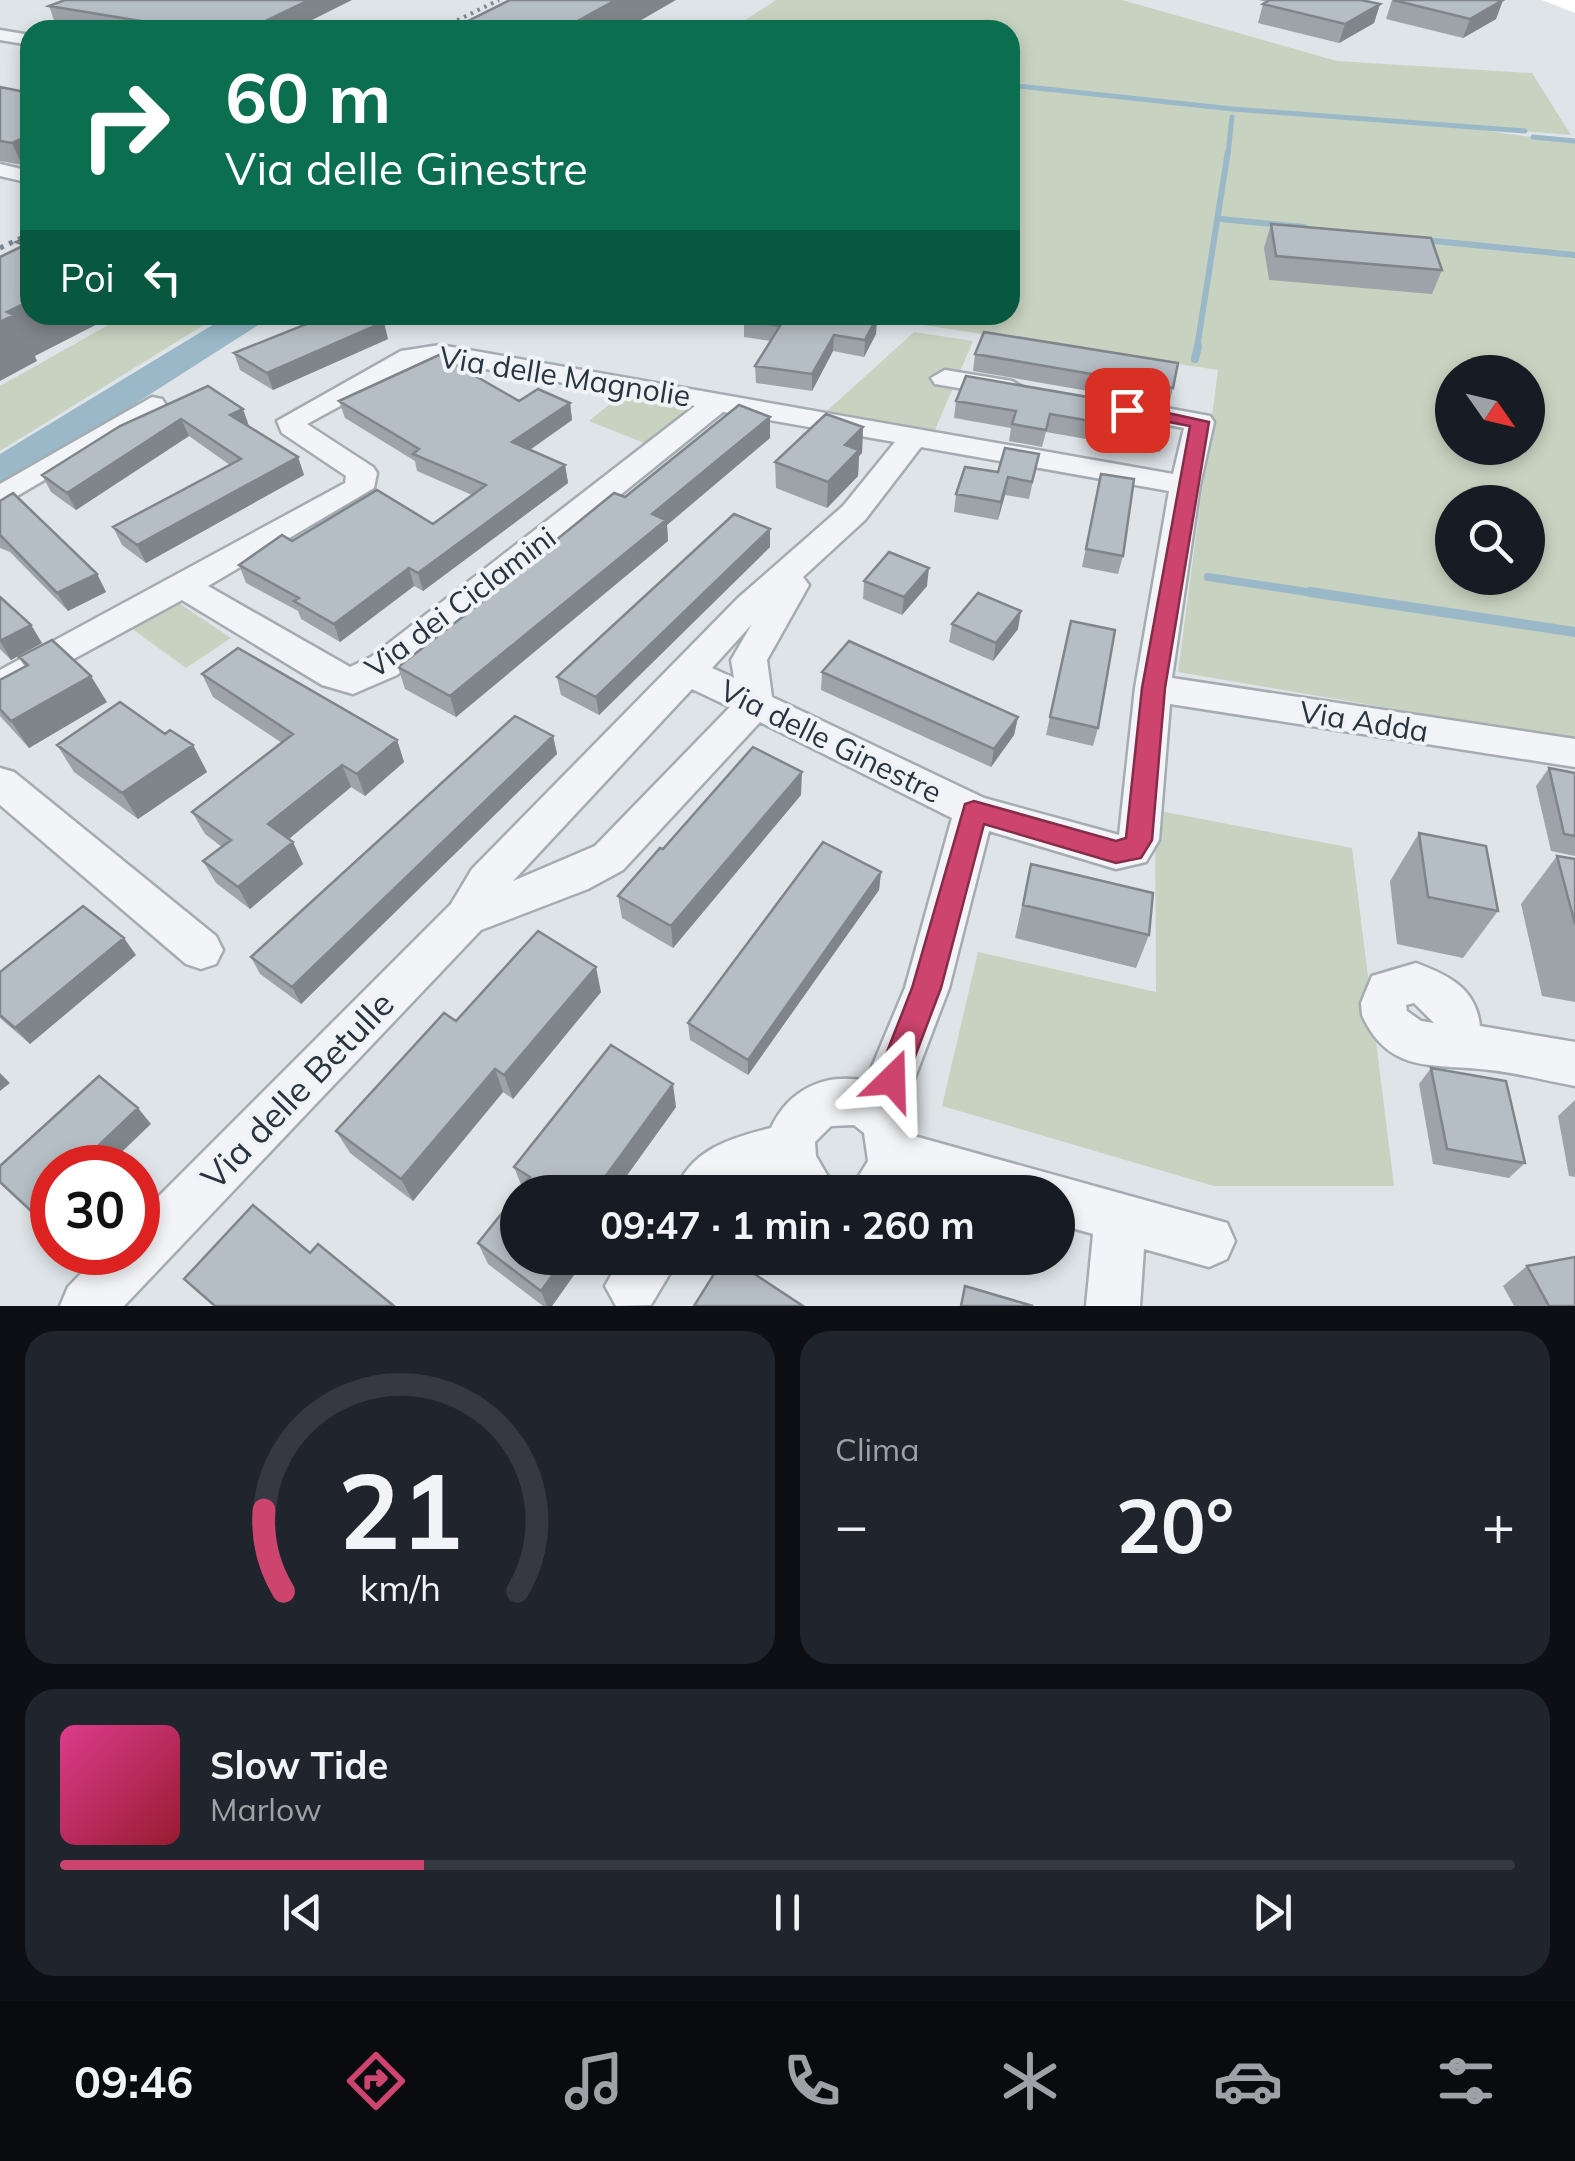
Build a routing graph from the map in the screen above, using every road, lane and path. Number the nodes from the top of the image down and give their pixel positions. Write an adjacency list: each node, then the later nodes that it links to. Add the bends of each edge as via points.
1 (1554, 0): 3 (main road)
2 (1563, 0): 3 (main road)
3 (1574, 3)
4 (945, 378): 5 (street)
5 (1043, 395)
6 (719, 401): 9 (street, Via delle Magnolie); 13 (street, Via dei Ciclamini, via 361,679 335,676); 13 (street, Via delle Magnolie, via 444,353 410,358 291,421 362,473 359,488)
7 (152, 405): 11 (street)
8 (1102, 405): 10 (street, via 1200,422)
9 (914, 437): 10 (street, Via delle Magnolie); 12 (street, Via delle Betulle)
10 (1186, 485): 16 (street)
11 (0, 497)
12 (811, 555): 14 (street, Via delle Betulle); 17 (street, Via delle Betulle, via 751,653)
13 (183, 586): 15 (street, Via delle Magnolie)
14 (687, 671): 17 (street, Via delle Ginestre); 21 (street, Via delle Betulle, via 486,882)
15 (0, 686)
16 (1154, 688): 18 (street, Via Adda); 20 (street, Via delle Ginestre, via 1139,840 1125,853)
17 (755, 704): 20 (street, Via delle Ginestre); 21 (street, Via delle Betulle, via 609,858 573,878)
18 (1575, 753)
19 (0, 783): 22 (street)
20 (974, 811): 26 (street, Via delle Ginestre)
21 (466, 916): 33 (street, Via delle Betulle)
22 (201, 950)
23 (1443, 1046): 24 (street)
24 (1575, 1064)
25 (789, 1148): 26 (street, via 801,1117 814,1106 846,1099); 27 (street, via 732,1162); 28 (street)
26 (881, 1154): 29 (street)
27 (718, 1175)
28 (799, 1175)
29 (966, 1175)
30 (1075, 1204): 31 (street)
31 (1121, 1216): 32 (street); 34 (street)
32 (1208, 1241)
33 (86, 1306)
34 (1113, 1306)

